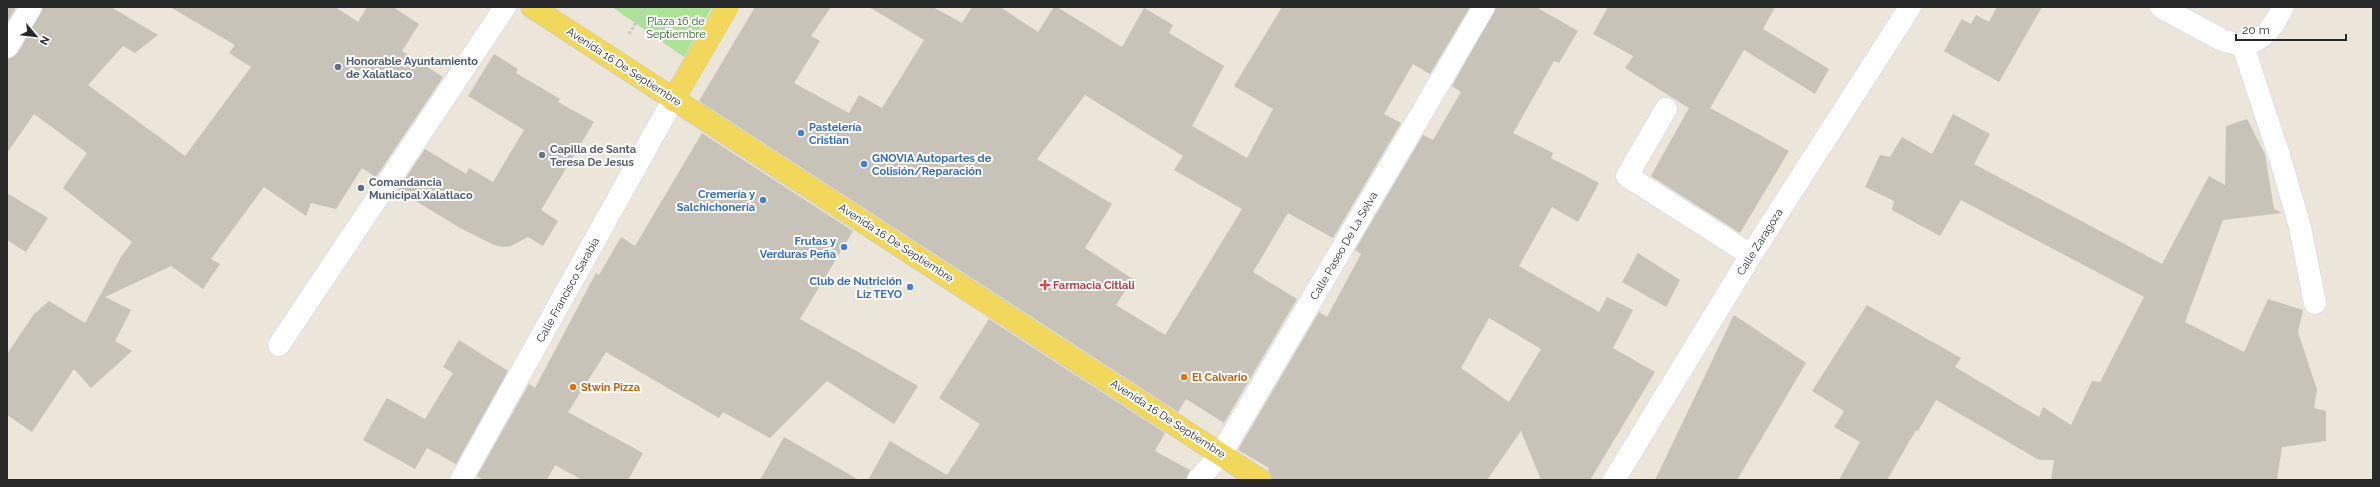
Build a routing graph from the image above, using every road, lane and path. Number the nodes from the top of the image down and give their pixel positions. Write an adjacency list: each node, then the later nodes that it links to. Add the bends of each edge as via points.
1 (31, 7): 12 (street)
2 (505, 7): 17 (street)
3 (532, 7): 13 (main road, Avenida 16 De Septiembre)
4 (645, 7): 10 (path)
5 (726, 7): 13 (main road)
6 (1484, 7): 18 (street, Calle Paseo De La Selva)
7 (1910, 7): 15 (street, Calle Zaragoza)
8 (2161, 7): 11 (street, via 2222,40)
9 (2283, 7): 11 (street, via 2276,22 2261,40)
10 (640, 15)
11 (2243, 46): 16 (street, via 2300,228)
12 (7, 47)
13 (673, 100): 18 (main road, Avenida 16 De Septiembre); 19 (street, Calle Francisco Sarabia)
14 (1666, 109): 15 (street, via 1627,176)
15 (1751, 255): 22 (street, Calle Zaragoza)
16 (2315, 303)
17 (279, 345)
18 (1221, 454): 20 (street, Calle Paseo De La Selva); 21 (main road, Avenida 16 De Septiembre)
19 (462, 480)
20 (1198, 480)
21 (1260, 480)
22 (1614, 480)

